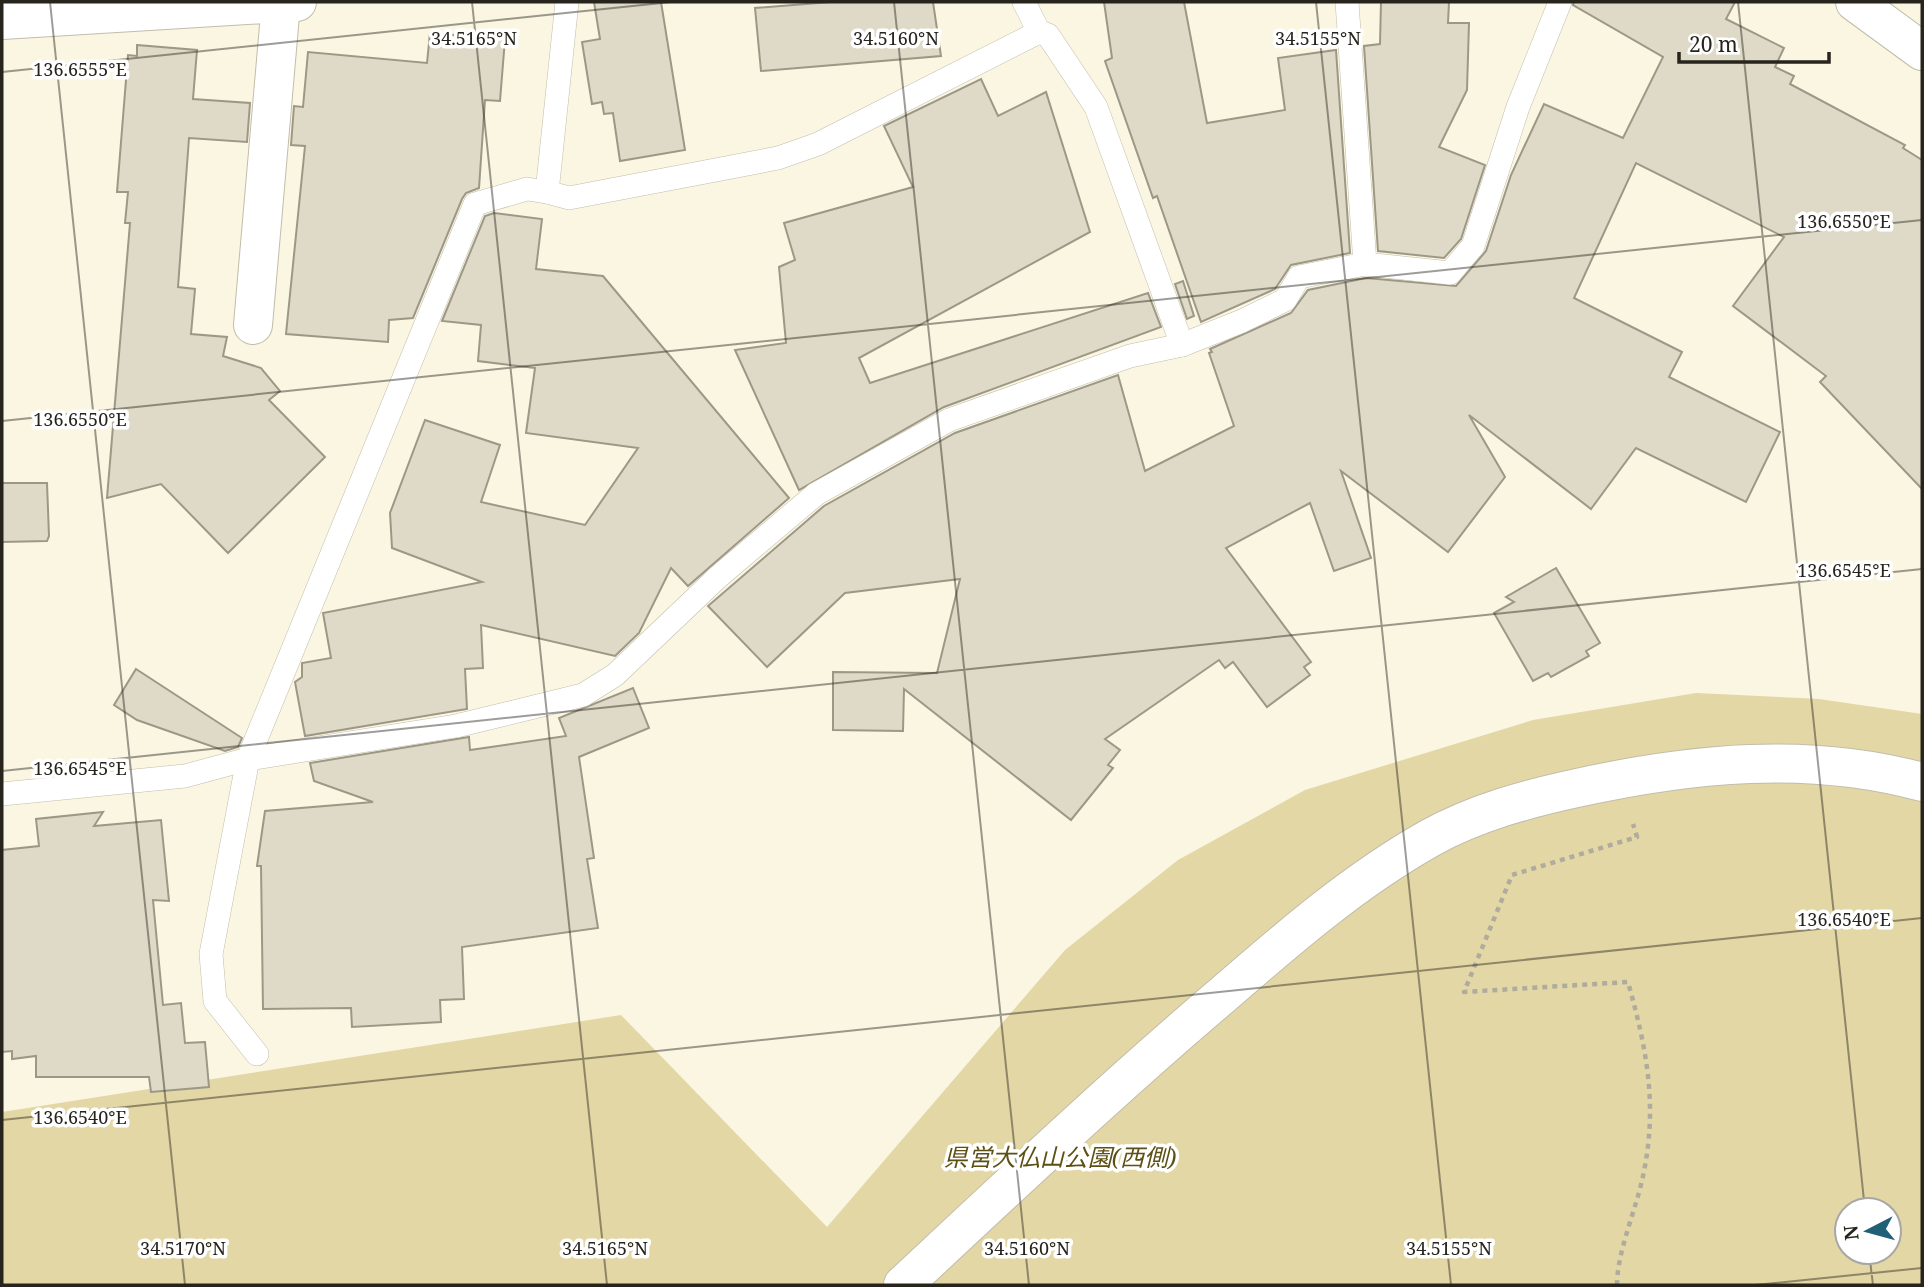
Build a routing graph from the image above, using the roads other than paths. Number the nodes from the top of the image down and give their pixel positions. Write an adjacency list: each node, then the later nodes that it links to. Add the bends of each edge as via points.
1 (289, 2): 7 (street); 12 (street)
2 (567, 2): 10 (lane)
3 (1024, 2): 8 (lane)
4 (1347, 2): 11 (lane)
5 (1560, 2): 11 (lane, via 1518,107 1473,246 1450,273)
6 (1855, 2): 9 (street)
7 (2, 20)
8 (1039, 32): 10 (lane, via 818,144 778,158 569,198); 13 (lane, via 1048,35 1096,107)
9 (1922, 51)
10 (547, 192): 14 (lane, via 527,189 475,204)
11 (1365, 264): 13 (lane, via 1299,277 1285,300)
12 (253, 325)
13 (1182, 345): 14 (lane, via 1130,356 949,420 817,494 718,577 615,675 583,695 456,726)
14 (248, 759): 16 (lane, via 185,776); 17 (lane, via 211,954 215,1001)
15 (1922, 782): 18 (street, via 1840,767 1784,763 1693,767 1533,797 1432,837 1330,903 1150,1057)
16 (2, 794)
17 (257, 1054)
18 (903, 1285)

